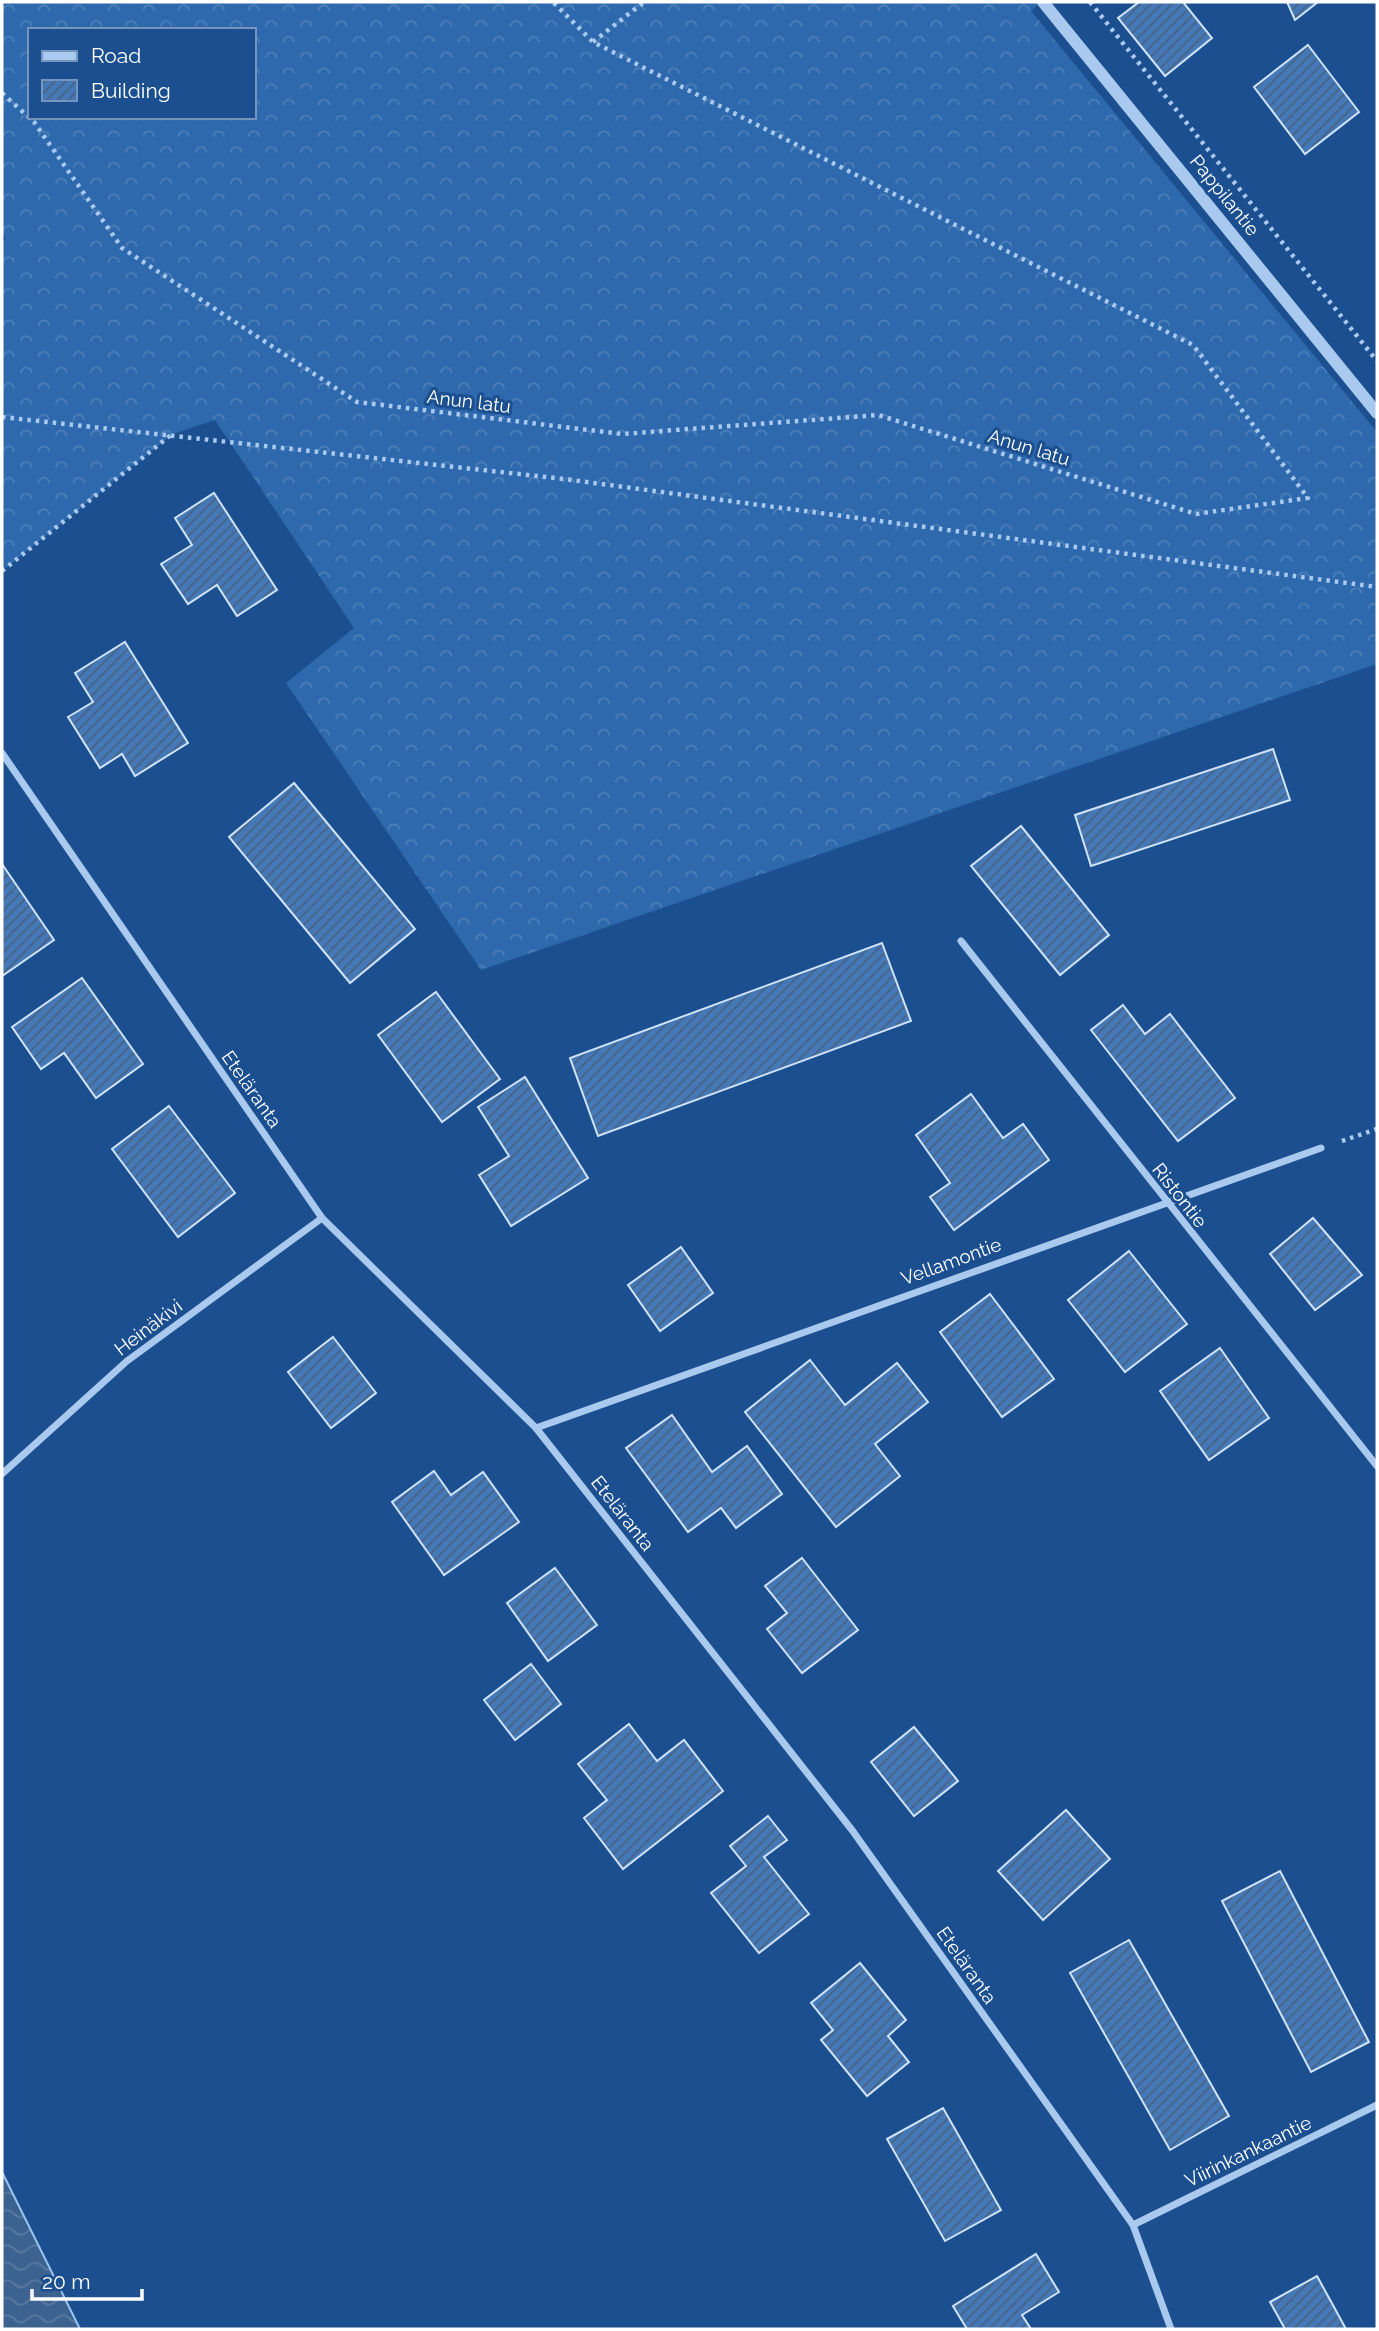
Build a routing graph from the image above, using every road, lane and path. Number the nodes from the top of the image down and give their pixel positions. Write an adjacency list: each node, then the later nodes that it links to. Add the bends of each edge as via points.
1 (554, 2): 5 (path, Anun latu)
2 (644, 2): 5 (path)
3 (1043, 2): 10 (street, Pappilantie)
4 (1090, 2): 9 (path, Pappilantie)
5 (593, 42): 8 (path, Anun latu, via 1194,345 1308,498 1196,514 878,415 622,433 357,402 122,248)
6 (2, 93): 7 (path, Anun latu)
7 (28, 117)
8 (31, 119)
9 (1377, 360)
10 (1377, 414)
11 (2, 417): 12 (path)
12 (173, 434): 13 (path); 14 (path, via 564,479)
13 (2, 571)
14 (1377, 587)
15 (2, 753): 20 (street, Eteläranta)
16 (961, 941): 19 (street, Ristontie)
17 (1377, 1129): 18 (path)
18 (1321, 1148): 19 (street, Vellamontie)
19 (1165, 1201): 21 (street, Vellamontie); 22 (street, Ristontie)
20 (322, 1218): 21 (street, Eteläranta); 23 (street, Heinäkivi, via 127,1361)
21 (536, 1427): 25 (street, Eteläranta, via 852,1830)
22 (1377, 1466)
23 (2, 1474)
24 (1377, 2105): 25 (street, Viirinkankaantie)
25 (1133, 2225): 26 (street, Eteläranta)
26 (1171, 2329)

